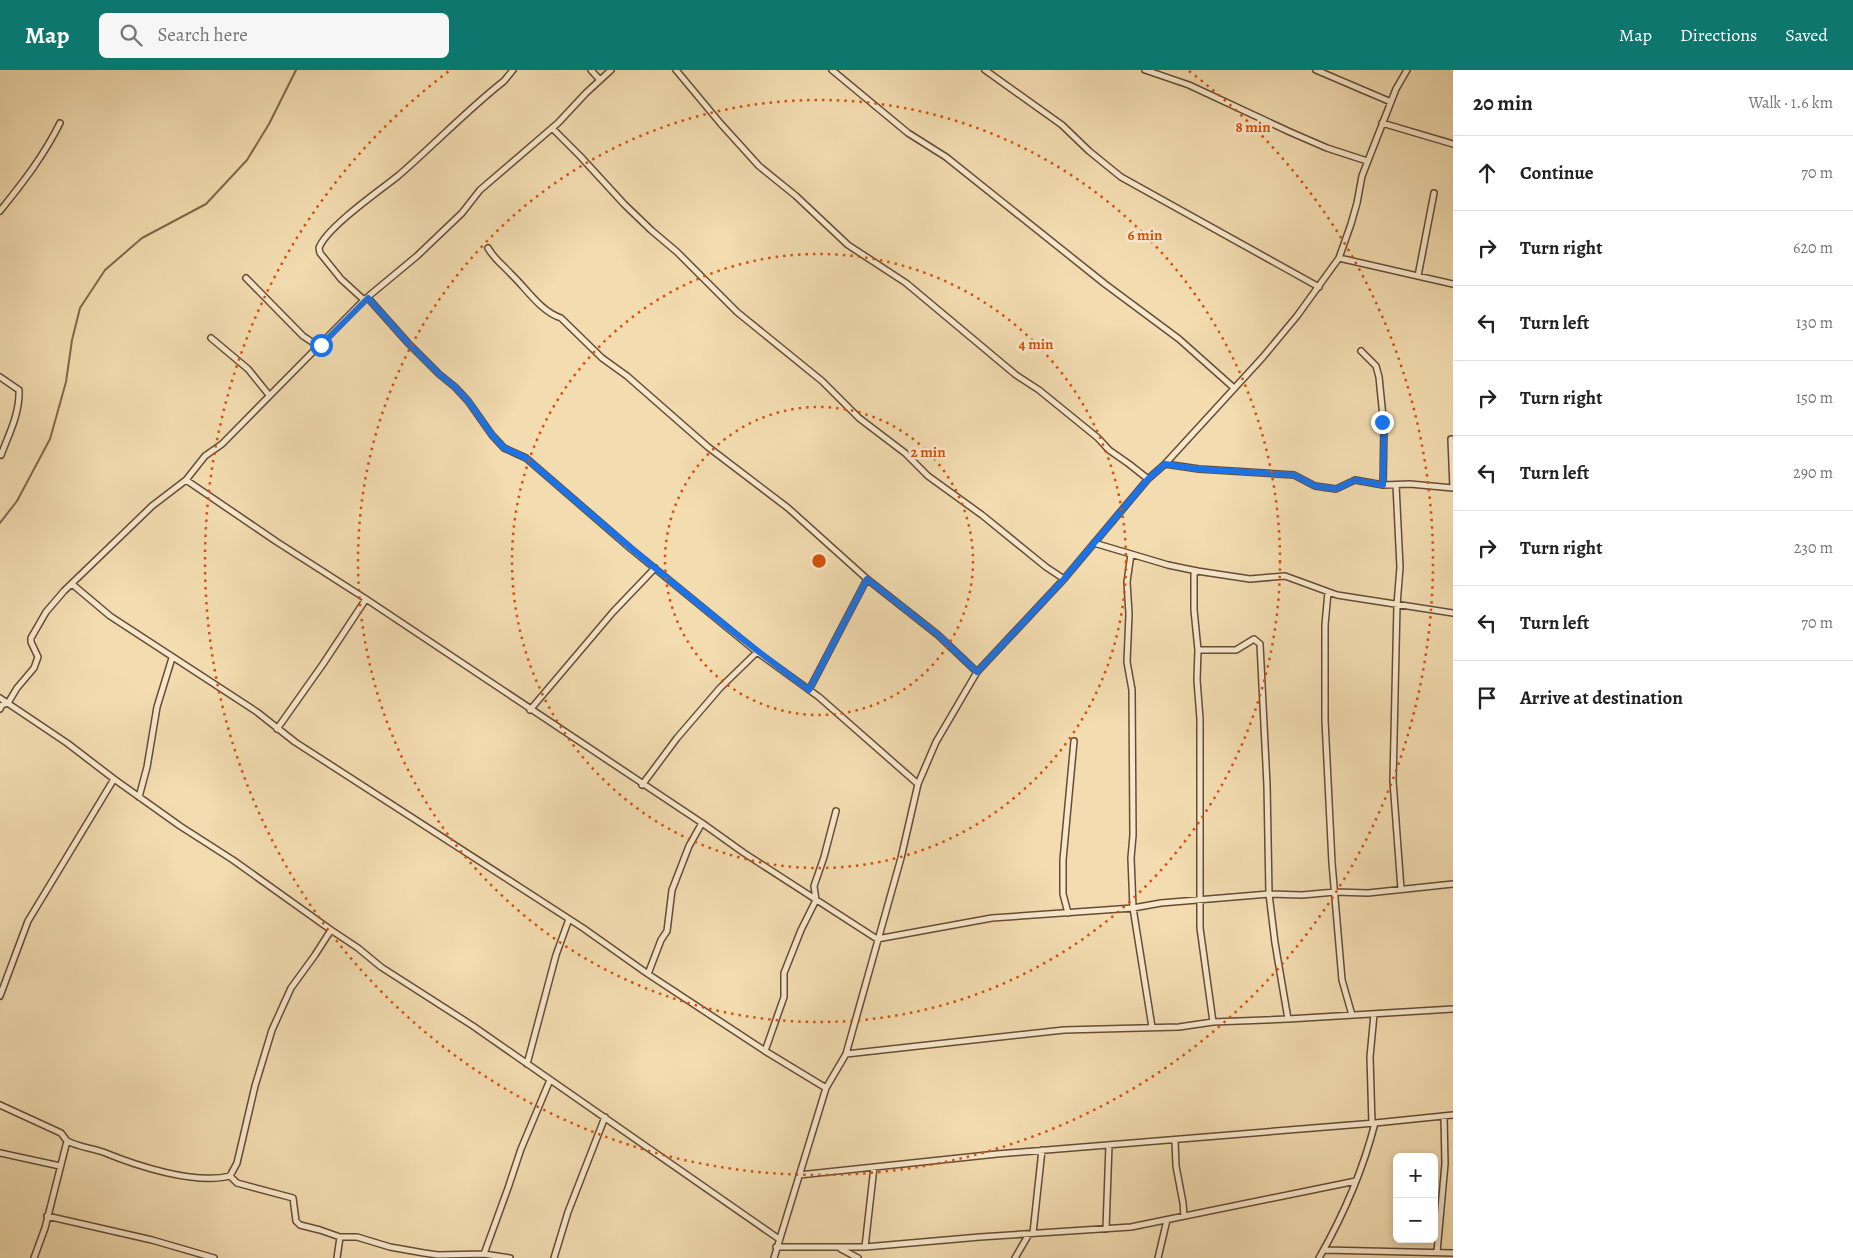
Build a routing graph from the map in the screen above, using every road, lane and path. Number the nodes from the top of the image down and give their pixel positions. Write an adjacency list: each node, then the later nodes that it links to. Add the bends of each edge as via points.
1 (513, 70): 25 (street, via 320,243 320,253 341,279)
2 (591, 70): 10 (street)
3 (611, 70): 10 (street)
4 (676, 70): 35 (street, via 759,166 848,245 906,283)
5 (832, 70): 30 (street, via 908,133 946,157 1105,284 1180,339)
6 (985, 70): 24 (street, via 1062,125 1089,152 1122,177)
7 (1145, 70): 16 (street, via 1189,85 1327,148)
8 (1316, 70): 11 (street)
9 (1407, 70): 11 (street)
10 (600, 80): 14 (street)
11 (1391, 102): 13 (street)
12 (60, 123): 18 (street, via 31,173)
13 (1382, 123): 15 (street); 16 (street)
14 (552, 128): 25 (street, via 480,190 462,213); 45 (street, via 624,204 737,312 822,380 859,418 905,453 928,476)
15 (1453, 144)
16 (1367, 161): 20 (street)
17 (1434, 193): 21 (street)
18 (0, 211)
19 (488, 248): 44 (street, via 552,315 560,318 602,358 708,447 788,508)
20 (1339, 258): 21 (street); 24 (street)
21 (1418, 276): 23 (street)
22 (246, 278): 27 (street, via 302,336)
23 (1453, 284)
24 (1319, 287): 30 (street, via 1269,351)
25 (366, 299): 27 (street); 42 (street, via 468,401 504,448 526,458)
26 (211, 338): 31 (street, via 248,369)
27 (321, 345): 31 (street)
28 (1362, 351): 37 (street, via 1376,366 1379,378 1384,427)
29 (0, 377): 33 (street, via 19,390 17,414)
30 (1234, 388): 34 (street)
31 (269, 395): 36 (street)
32 (1451, 439): 39 (street)
33 (1, 455)
34 (1165, 464): 35 (street); 37 (street, via 1294,475 1315,486 1336,489 1355,480)
35 (1148, 479): 40 (street)
36 (186, 480): 46 (street, via 152,506); 48 (street)
37 (1383, 485): 38 (street)
38 (1396, 485): 39 (street); 49 (street, via 1400,567)
39 (1453, 488)
40 (1094, 544): 41 (street); 45 (street)
41 (1131, 554): 43 (street); 74 (street, via 1127,582 1127,662 1132,690)
42 (655, 568): 52 (street); 59 (street)
43 (1197, 571): 47 (street, via 1250,579 1285,576); 51 (street, via 1194,574 1194,610)
44 (867, 579): 54 (street, via 938,635); 55 (street)
45 (1064, 579): 54 (street)
46 (72, 584): 53 (street, via 110,616); 57 (street, via 55,600 35,630 31,642 38,660)
47 (1328, 592): 49 (street); 70 (street, via 1326,720)
48 (366, 599): 59 (street); 60 (street)
49 (1397, 605): 50 (street); 69 (street, via 1393,781)
50 (1453, 613)
51 (1198, 650): 71 (street, via 1236,650 1254,639 1260,644); 72 (street)
52 (757, 652): 55 (street); 64 (street, via 720,688)
53 (172, 658): 60 (street); 65 (street, via 157,707 148,767)
54 (977, 672): 63 (street, via 936,742)
55 (809, 690): 63 (street)
56 (0, 698): 57 (street)
57 (8, 703): 58 (street); 62 (street)
58 (0, 709)
59 (530, 710): 64 (street)
60 (278, 729): 76 (street)
61 (1074, 741): 75 (street, via 1063,860 1063,894)
62 (114, 779): 65 (street); 80 (street, via 28,921)
63 (918, 784): 78 (street)
64 (642, 785): 67 (street)
65 (139, 797): 77 (street)
66 (836, 811): 73 (street, via 814,886)
67 (702, 824): 73 (street); 79 (street, via 689,846 672,890 666,931)
68 (1453, 884): 69 (street)
69 (1401, 889): 70 (street)
70 (1335, 892): 71 (street); 83 (street, via 1342,980)
71 (1269, 894): 72 (street); 84 (street)
72 (1200, 899): 74 (street); 85 (street, via 1200,928)
73 (816, 900): 78 (street); 87 (street, via 784,972 784,997)
74 (1133, 908): 75 (street); 86 (street)
75 (1068, 913): 78 (street, via 992,918)
76 (568, 919): 79 (street); 89 (street)
77 (330, 930): 89 (street); 105 (street, via 291,988 272,1030 254,1086 237,1163)
78 (877, 939): 88 (street)
79 (648, 974): 87 (street)
80 (0, 996)
81 (1453, 1009): 82 (street)
82 (1374, 1014): 83 (street); 96 (street, via 1370,1057)
83 (1352, 1015): 84 (street)
84 (1288, 1019): 85 (street)
85 (1213, 1022): 86 (street)
86 (1152, 1027): 88 (street, via 1064,1030)
87 (765, 1051): 91 (street)
88 (846, 1054): 91 (street)
89 (527, 1064): 90 (street)
90 (550, 1080): 95 (street); 120 (street, via 521,1149)
91 (826, 1088): 104 (street)
92 (0, 1105): 98 (street, via 61,1134)
93 (1453, 1115): 94 (street)
94 (1444, 1116): 96 (street); 118 (street, via 1445,1164)
95 (605, 1117): 113 (street); 125 (street)
96 (1374, 1123): 97 (street); 106 (street, via 1371,1142)
97 (1175, 1140): 99 (street); 108 (street)
98 (67, 1141): 102 (street); 105 (street, via 144,1168 195,1177 220,1179)
99 (1109, 1145): 100 (street); 110 (street)
100 (1042, 1150): 103 (street); 111 (street)
101 (0, 1153): 102 (street)
102 (60, 1166): 107 (street)
103 (874, 1167): 104 (street); 115 (street)
104 (799, 1175): 113 (street)
105 (230, 1176): 112 (street, via 237,1183 293,1198 296,1221 300,1225)
106 (1356, 1181): 108 (street); 117 (street)
107 (48, 1216): 121 (street); 122 (street)
108 (1184, 1216): 109 (street)
109 (1167, 1220): 110 (street); 129 (street)
110 (1106, 1229): 111 (street)
111 (1031, 1234): 115 (street); 128 (street)
112 (340, 1237): 120 (street, via 357,1237 438,1255); 123 (street)
113 (779, 1239): 114 (street)
114 (776, 1247): 116 (street); 126 (street)
115 (865, 1247): 116 (street)
116 (839, 1248): 127 (street)
117 (1324, 1250): 118 (street); 130 (street)
118 (1437, 1252): 119 (street)
119 (1453, 1253)
120 (484, 1254): 124 (street)
121 (34, 1258)
122 (214, 1258)
123 (337, 1258)
124 (510, 1258)
125 (554, 1258)
126 (774, 1258)
127 (858, 1258)
128 (1015, 1258)
129 (1158, 1258)
130 (1319, 1258)

